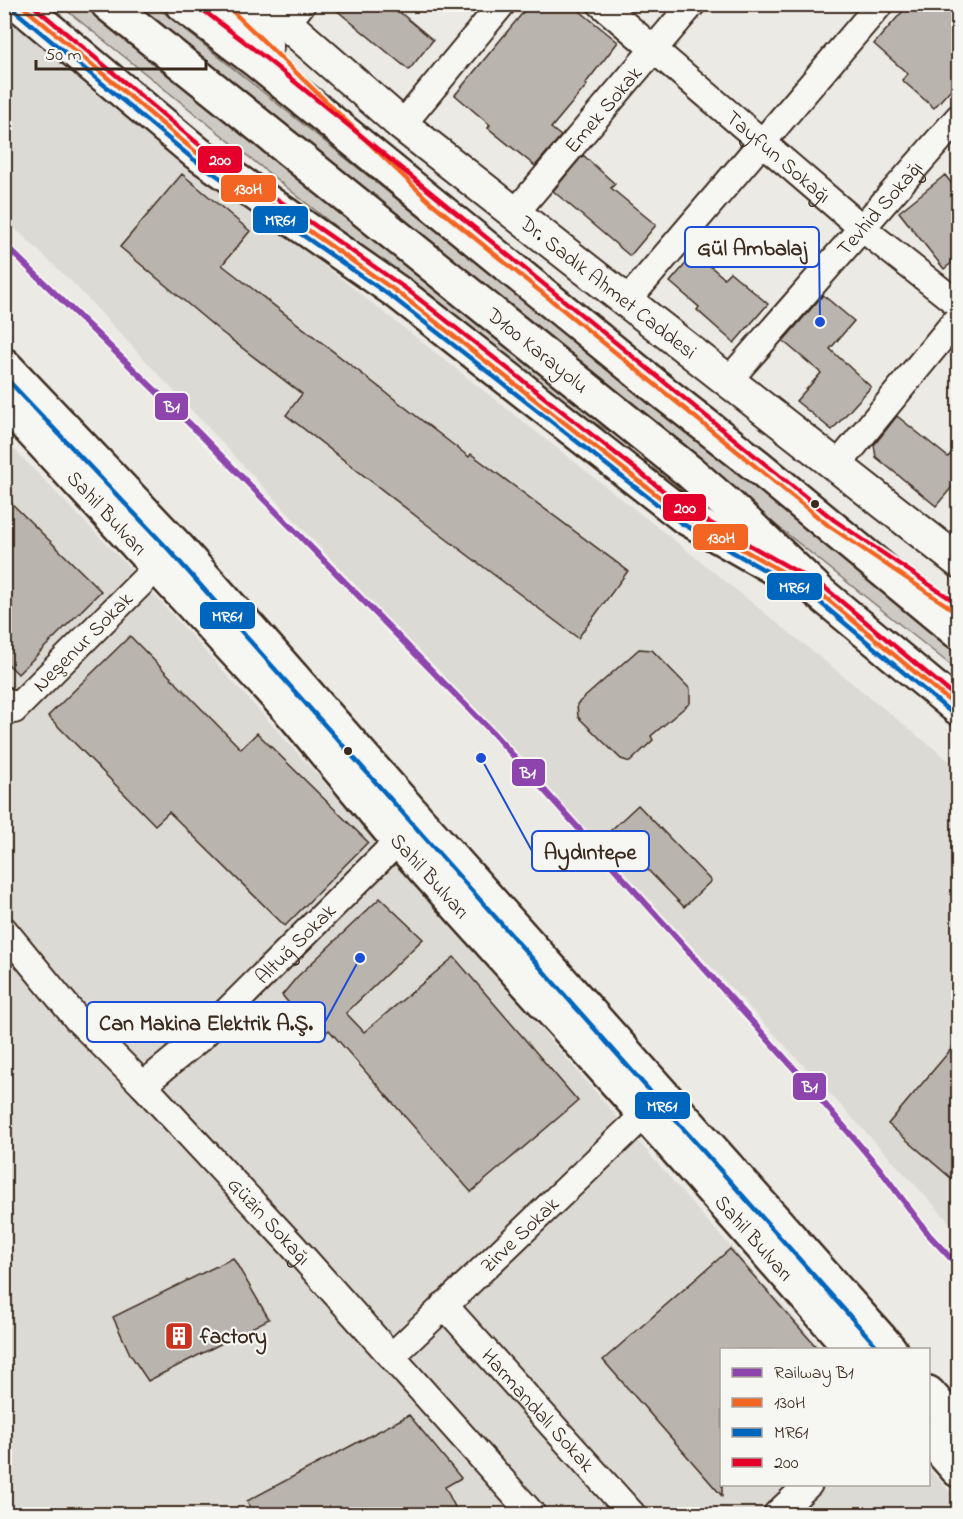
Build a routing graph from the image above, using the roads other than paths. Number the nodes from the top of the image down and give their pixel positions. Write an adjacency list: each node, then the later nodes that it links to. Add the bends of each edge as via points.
1 (19, 4): 27 (highway, via 196,153 400,294 685,517)
2 (108, 4): 27 (highway, D100 Karayolu, via 691,473)
3 (182, 4): 14 (highway)
4 (224, 4): 14 (highway)
5 (502, 4): 12 (street)
6 (601, 4): 10 (street, Tayfun Sokağı)
7 (692, 4): 10 (street, Emek Sokak)
8 (880, 4): 13 (street)
9 (284, 11): 12 (main road, Dr. Sadık Ahmet Caddesi)
10 (653, 51): 13 (street, Tayfun Sokağı); 15 (street, Emek Sokak)
11 (958, 118): 16 (street, Tevhid Sokağı)
12 (402, 125): 15 (main road, Dr. Sadık Ahmet Caddesi)
13 (762, 143): 16 (street, Tayfun Sokağı); 17 (street)
14 (428, 200): 24 (highway)
15 (515, 213): 17 (main road, Dr. Sadık Ahmet Caddesi)
16 (862, 228): 18 (street, Tayfun Sokağı); 21 (street, Tevhid Sokağı)
17 (627, 301): 21 (main road, Dr. Sadık Ahmet Caddesi)
18 (958, 304)
19 (958, 318): 23 (street)
20 (4, 365): 26 (highway, Sahil Bulvarı)
21 (728, 381): 23 (main road, Dr. Sadık Ahmet Caddesi)
22 (4, 401): 26 (highway, Sahil Bulvarı)
23 (837, 466): 25 (main road, Dr. Sadık Ahmet Caddesi)
24 (829, 526): 28 (highway); 29 (highway)
25 (956, 555)
26 (167, 557): 30 (street, Neşenur Sokak); 32 (highway, Sahil Bulvarı, via 295,716)
27 (820, 593): 31 (highway, D100 Karayolu)
28 (958, 613)
29 (958, 632)
30 (9, 705)
31 (954, 706)
32 (408, 830): 34 (street, Altuğ Sokak, via 199,1039); 35 (highway, Sahil Bulvarı); 38 (highway, Sahil Bulvarı)
33 (4, 930): 34 (street, Güzin Sokağı, via 77,1019)
34 (143, 1085): 39 (street, Güzin Sokağı)
35 (645, 1114): 36 (street, Zirve Sokak); 37 (highway, Sahil Bulvarı)
36 (444, 1305): 39 (street, Zirve Sokak); 47 (street, Harmandalı Sokak)
37 (851, 1348)
38 (888, 1348)
39 (392, 1356): 46 (street, Güzin Sokağı)
40 (930, 1395): 42 (highway)
41 (930, 1402): 42 (street)
42 (958, 1427)
43 (930, 1438): 44 (highway)
44 (958, 1470)
45 (808, 1486): 48 (street)
46 (532, 1515)
47 (632, 1515)
48 (777, 1515)

